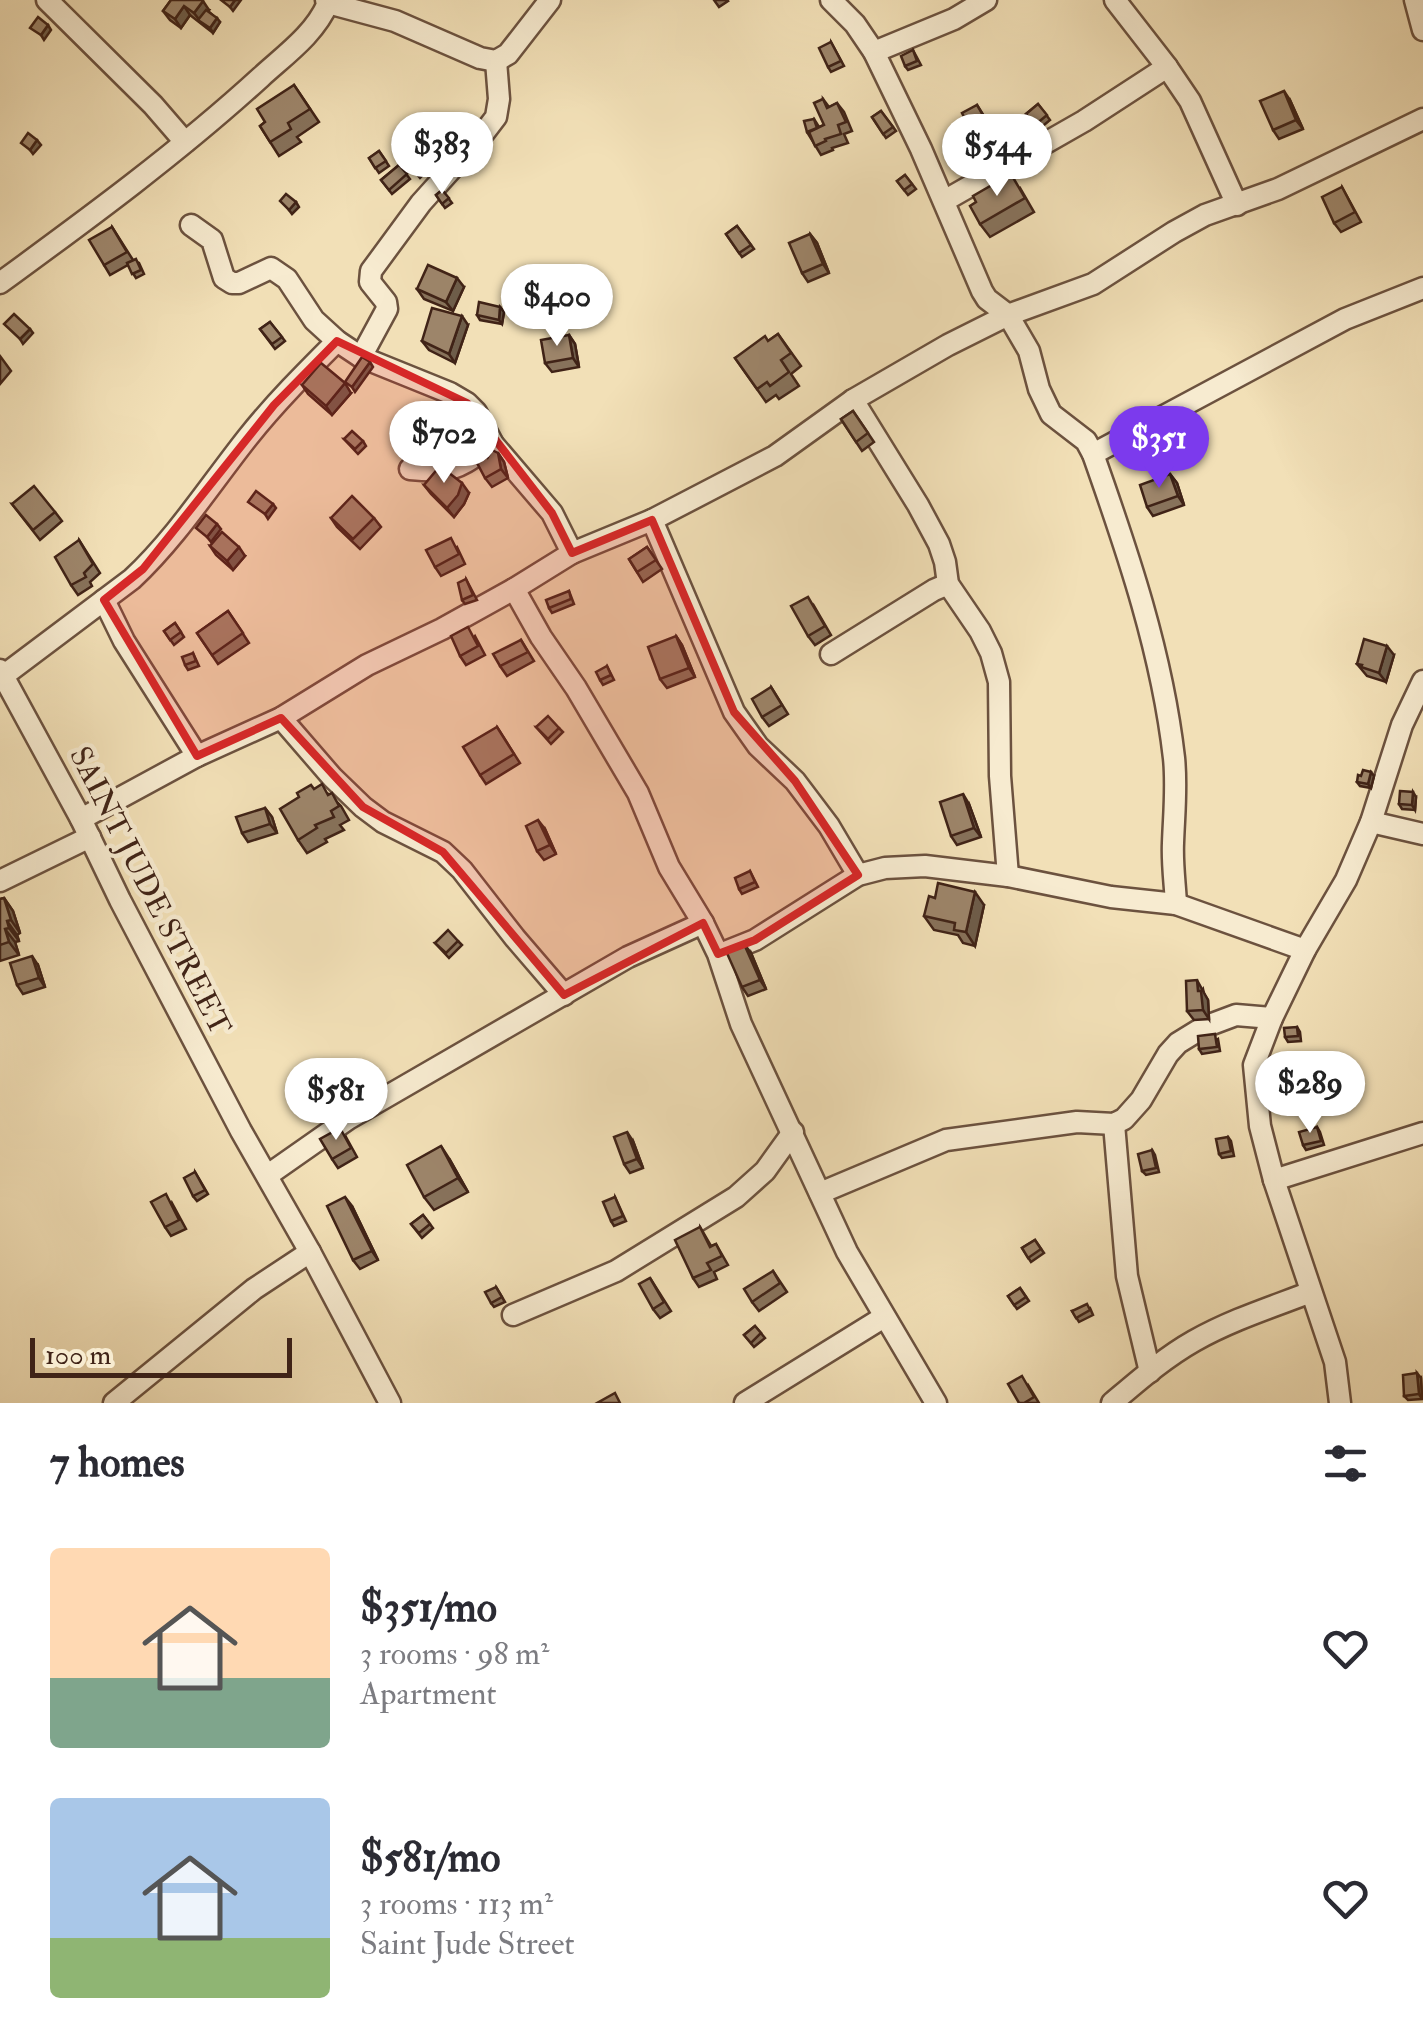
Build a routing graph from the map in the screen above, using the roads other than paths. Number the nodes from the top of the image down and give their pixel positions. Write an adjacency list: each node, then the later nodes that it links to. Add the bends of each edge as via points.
1 (47, 0): 13 (street)
2 (550, 0): 10 (street)
3 (832, 0): 9 (street)
4 (986, 0): 9 (street)
5 (1115, 0): 11 (street)
6 (1415, 0): 8 (street)
7 (327, 2): 10 (street); 13 (street, via 320,22)
8 (1423, 30)
9 (874, 52): 14 (street)
10 (496, 60): 21 (street, via 496,117 371,271 370,282 387,309)
11 (1167, 67): 14 (street); 15 (street, via 1190,101)
12 (1423, 119): 15 (street)
13 (185, 142): 17 (street)
14 (944, 201): 19 (street, via 982,292)
15 (1237, 205): 19 (street, via 1204,215 1093,284)
16 (191, 225): 20 (street, via 212,240 224,278 239,283 271,268 279,271)
17 (0, 283)
18 (1423, 288): 24 (street, via 1344,319)
19 (1008, 315): 22 (street); 24 (street, via 1051,414)
20 (337, 341): 21 (street); 30 (street, via 274,405 147,565)
21 (361, 356): 23 (street, via 467,403)
22 (853, 400): 26 (street, via 775,456); 28 (street, via 939,544)
23 (493, 444): 25 (street, via 458,468); 27 (street, via 552,513)
24 (1093, 454): 42 (street, via 1146,613 1168,714)
25 (410, 469)
26 (652, 520): 27 (street); 39 (street, via 734,712 795,781)
27 (572, 554): 29 (street)
28 (948, 584): 31 (street); 40 (street, via 980,631 999,682)
29 (514, 589): 34 (street, via 367,664); 43 (street, via 638,793 669,867)
30 (104, 600): 32 (street); 35 (street)
31 (831, 654)
32 (1, 673): 37 (street, SAINT JUDE STREET)
33 (1423, 681): 36 (street)
34 (280, 718): 35 (street); 46 (street, via 363,807 462,870)
35 (197, 756): 37 (street)
36 (1371, 822): 38 (street); 44 (street)
37 (85, 828): 41 (street); 51 (street, SAINT JUDE STREET)
38 (1423, 834)
39 (858, 875): 40 (street, via 925,866); 45 (street, via 756,940)
40 (1008, 876): 42 (street)
41 (0, 881)
42 (1176, 904): 44 (street)
43 (704, 923): 45 (street); 46 (street)
44 (1305, 950): 47 (street)
45 (718, 954): 49 (street, via 741,1024)
46 (564, 995): 51 (street, via 348,1119)
47 (1272, 1018): 48 (street, via 1236,1015 1178,1043 1141,1100); 52 (street, via 1254,1065)
48 (1114, 1124): 53 (street, via 1077,1122 946,1140); 58 (street, via 1127,1276)
49 (792, 1132): 53 (street); 56 (street, via 765,1171 736,1197 616,1271)
50 (1423, 1132): 52 (street)
51 (268, 1175): 54 (street, SAINT JUDE STREET)
52 (1274, 1180): 55 (street)
53 (820, 1193): 57 (street)
54 (310, 1252): 59 (street); 60 (street, SAINT JUDE STREET)
55 (1311, 1292): 58 (street, via 1195,1341); 64 (street, via 1335,1362)
56 (513, 1315)
57 (884, 1317): 61 (street); 62 (street)
58 (1150, 1372): 63 (street)
59 (114, 1403)
60 (390, 1403)
61 (744, 1403)
62 (936, 1403)
63 (1112, 1403)
64 (1340, 1403)

